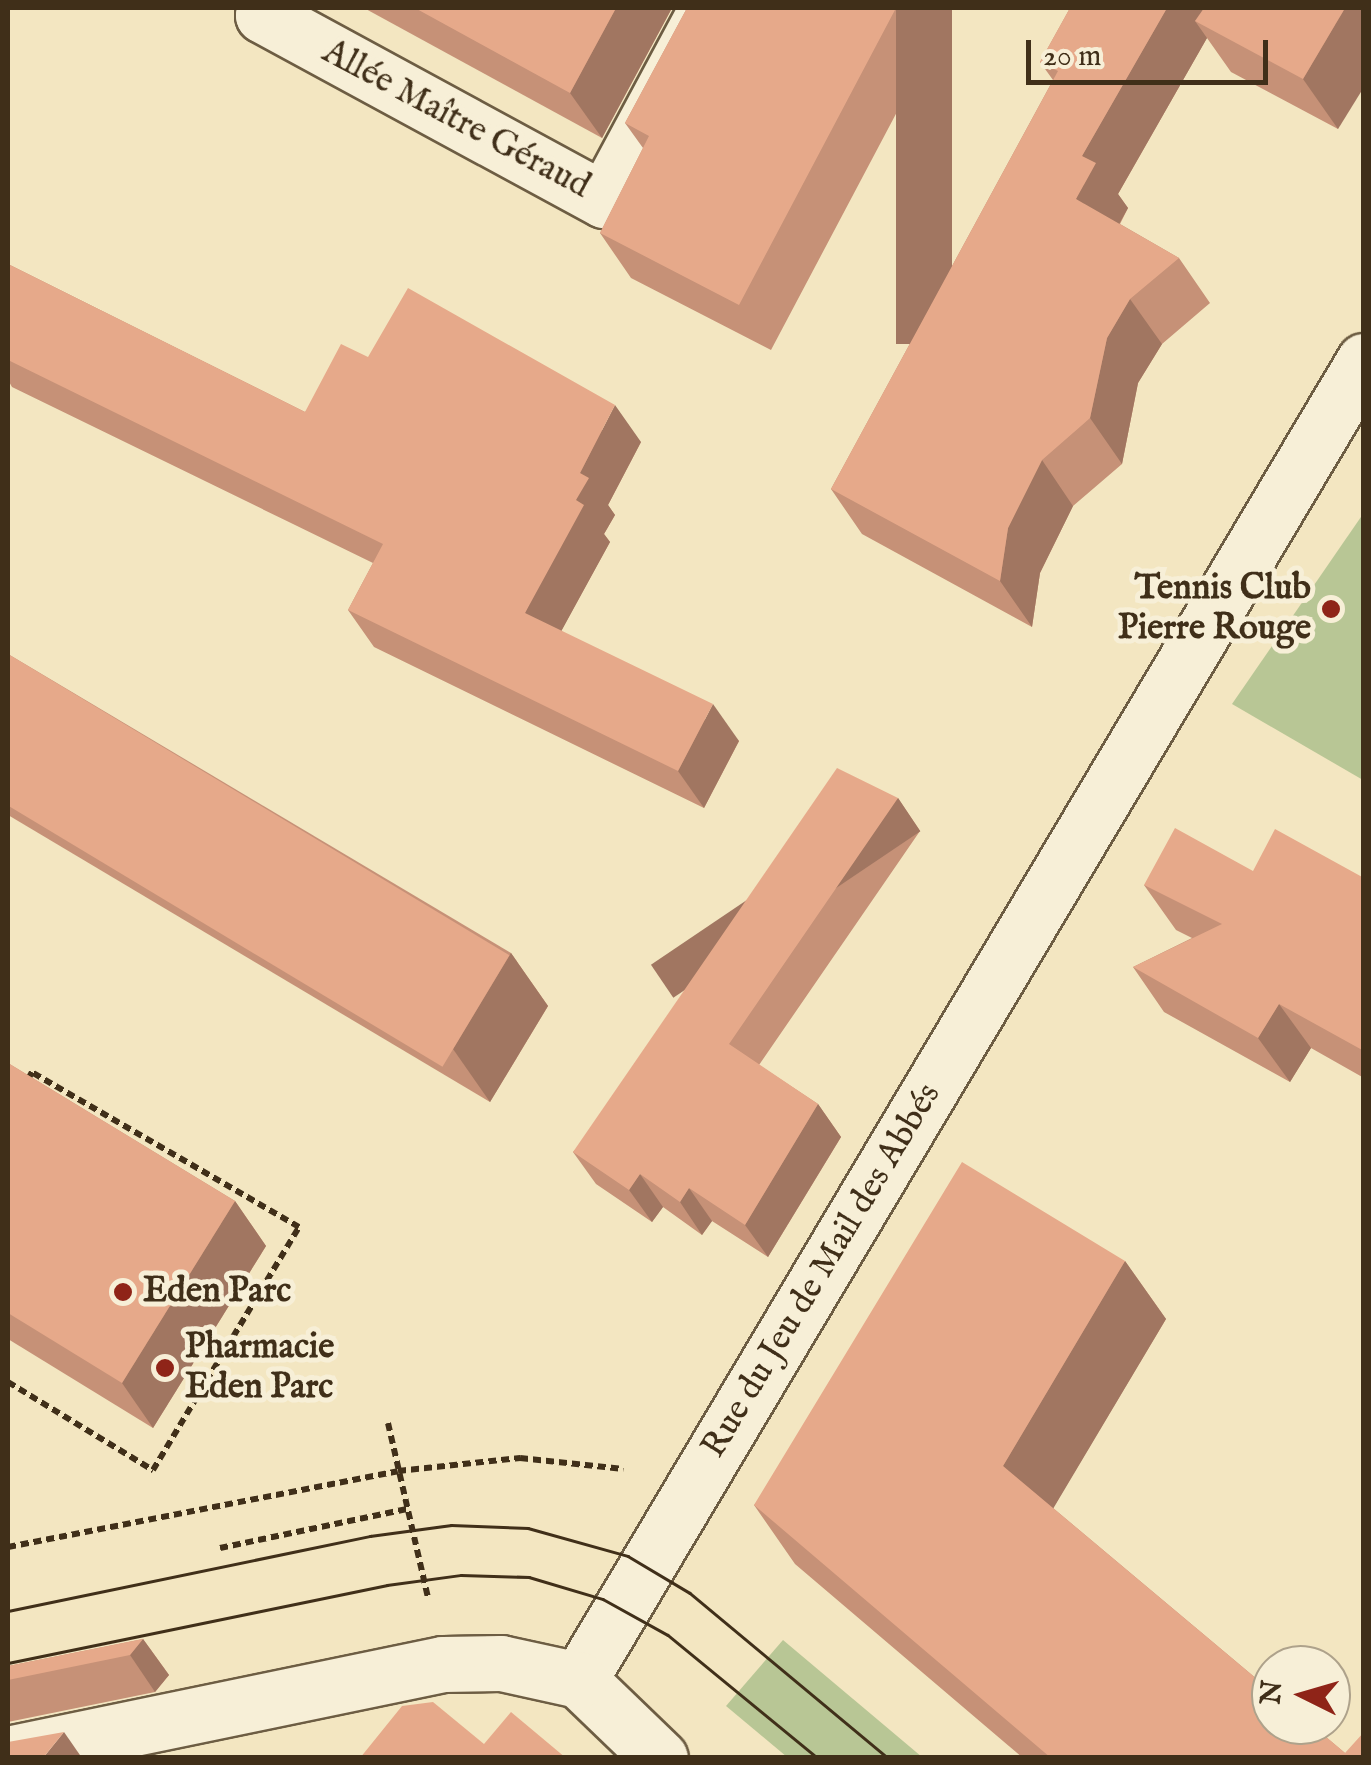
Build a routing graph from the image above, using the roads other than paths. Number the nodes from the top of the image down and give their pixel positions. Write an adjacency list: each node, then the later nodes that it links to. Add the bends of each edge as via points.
1 (267, 8): 2 (street, Allée Maître Géraud, via 263,16 604,200)
2 (707, 8)
3 (1364, 361): 4 (street, Rue du Jeu de Mail des Abbés)
4 (579, 1680): 5 (street, via 501,1663 442,1664); 6 (street)
5 (8, 1754)
6 (660, 1758)

